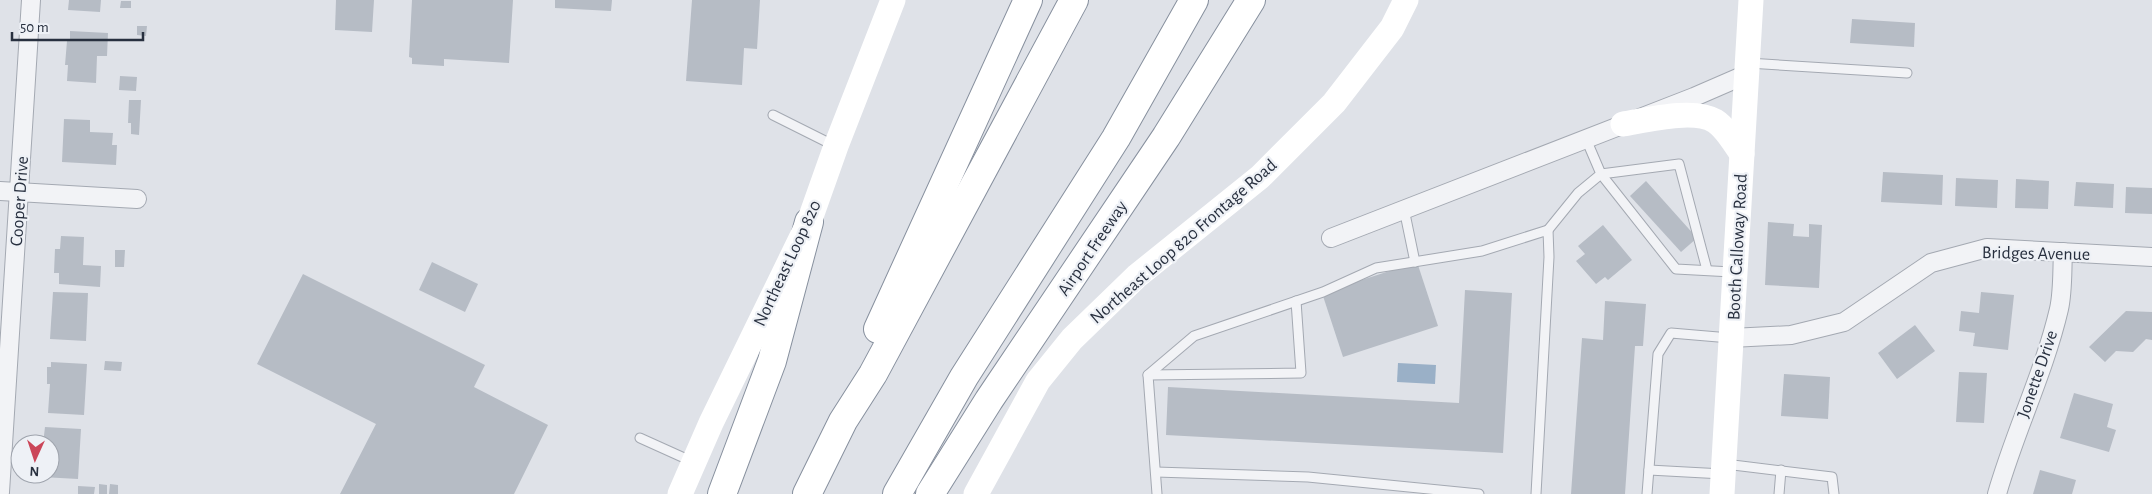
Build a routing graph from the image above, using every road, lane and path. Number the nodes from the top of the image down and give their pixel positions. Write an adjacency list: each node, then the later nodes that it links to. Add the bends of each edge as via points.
1 (31, 0): 18 (street, Cooper Drive)
2 (893, 0): 14 (main road, Northeast Loop 820)
3 (1028, 0): 32 (highway, via 860,368)
4 (1074, 0): 32 (highway, via 873,374)
5 (1194, 0): 43 (highway, via 1116,138 964,377)
6 (1251, 0): 44 (highway, Airport Freeway, via 1166,137 989,400)
7 (1406, 0): 45 (main road, Northeast Loop 820 Frontage Road, via 1392,28 1334,103 1260,177 1137,276 1072,339 1038,381)
8 (1751, 0): 9 (main road, Booth Calloway Road)
9 (1747, 68): 10 (lane); 12 (street); 15 (main road, Booth Calloway Road)
10 (1907, 73)
11 (773, 115): 14 (lane)
12 (1623, 124): 13 (street); 15 (main road, via 1664,117 1704,117 1725,130)
13 (1586, 139): 16 (lane); 20 (street)
14 (836, 146): 21 (main road, Northeast Loop 820)
15 (1742, 154): 28 (main road, Booth Calloway Road)
16 (1602, 174): 22 (lane, via 1578,193); 27 (lane, via 1676,268); 27 (lane, via 1679,164)
17 (0, 190): 18 (street)
18 (20, 192): 19 (street); 39 (street, Cooper Drive)
19 (137, 199)
20 (1404, 209): 23 (street); 26 (lane)
21 (809, 222): 34 (main road, Northeast Loop 820); 41 (highway, via 772,361)
22 (1548, 230): 26 (lane, via 1482,251); 48 (lane)
23 (1331, 238)
24 (2063, 252): 25 (street, Bridges Avenue); 30 (street, Bridges Avenue, via 1987,248 1931,263 1844,322 1791,335); 52 (street, Jonette Drive, via 2059,307 2048,353 2009,452)
25 (2152, 257)
26 (1415, 262): 29 (lane, via 1376,268)
27 (1707, 270): 28 (lane)
28 (1735, 272): 30 (main road, Booth Calloway Road)
29 (1296, 301): 31 (lane, via 1194,336); 31 (lane, via 1301,373)
30 (1731, 338): 35 (lane, via 1671,333 1658,354); 38 (main road, Booth Calloway Road)
31 (1148, 375): 37 (lane)
32 (842, 421): 42 (highway)
33 (640, 438): 34 (lane)
34 (694, 463): 40 (main road, Northeast Loop 820)
35 (1649, 470): 38 (lane); 49 (lane)
36 (1780, 470): 38 (lane); 50 (lane); 51 (lane, via 1832,477)
37 (1156, 472): 46 (lane); 47 (lane, via 1308,477)
38 (1723, 477)
39 (0, 492)
40 (680, 494)
41 (722, 494)
42 (807, 494)
43 (897, 494)
44 (930, 494)
45 (976, 494)
46 (1157, 494)
47 (1479, 494)
48 (1536, 494)
49 (1647, 494)
50 (1778, 494)
51 (1834, 494)
52 (1997, 494)

